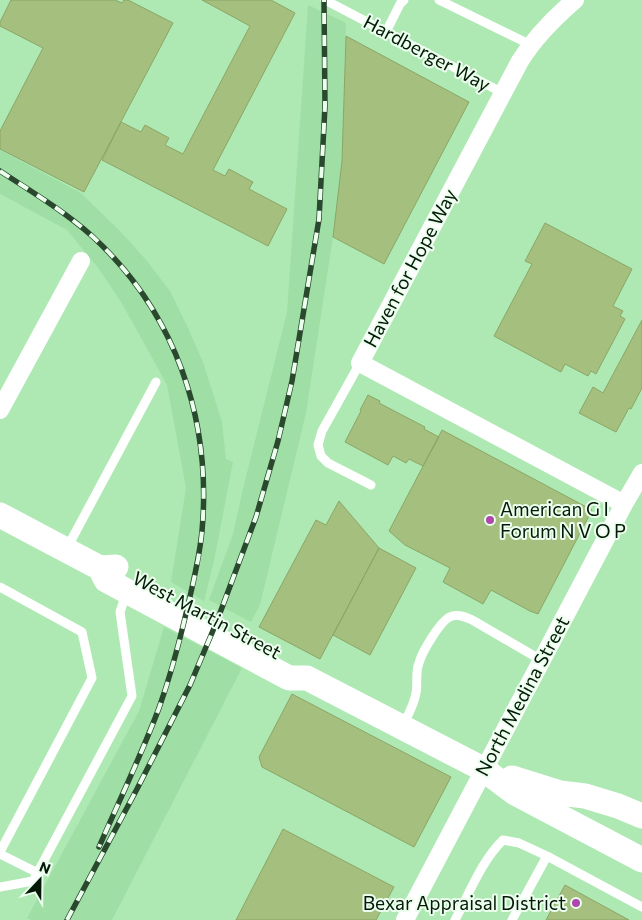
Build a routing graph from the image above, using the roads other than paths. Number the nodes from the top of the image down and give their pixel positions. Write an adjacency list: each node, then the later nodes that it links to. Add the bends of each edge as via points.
1 (325, 0): 5 (lane, Hardberger Way)
2 (404, 0): 5 (lane)
3 (438, 0): 6 (lane)
4 (575, 0): 6 (street, Haven for Hope Way)
5 (386, 32): 7 (lane, Hardberger Way)
6 (530, 45): 7 (street, Haven for Hope Way)
7 (503, 93): 9 (street, Haven for Hope Way)
8 (81, 262): 11 (street)
9 (360, 363): 13 (lane, via 322,431 318,445 321,456 328,463); 14 (street, Haven for Hope Way)
10 (156, 382): 16 (lane)
11 (0, 410)
12 (642, 473): 14 (street, North Medina Street)
13 (371, 486)
14 (624, 504): 20 (street, North Medina Street)
15 (0, 516): 16 (main road, West Martin Street)
16 (66, 550): 17 (main road, West Martin Street)
17 (100, 568): 19 (main road, West Martin Street, via 106,580); 21 (main road, West Martin Street, via 116,566 297,663)
18 (0, 586): 25 (lane, via 82,632 92,678)
19 (126, 591): 21 (main road, West Martin Street, via 289,678); 28 (lane, via 120,612 132,696)
20 (542, 660): 22 (lane, via 474,621 452,616 436,630 418,663 416,694); 23 (street, North Medina Street)
21 (307, 678): 22 (main road, West Martin Street)
22 (402, 727): 23 (main road, West Martin Street)
23 (483, 770): 24 (main road, West Martin Street, via 560,793 585,796); 27 (main road, West Martin Street, via 515,793); 31 (street, North Medina Street)
24 (642, 816)
25 (0, 852): 28 (lane)
26 (547, 856): 30 (lane); 32 (lane, via 519,842 503,840 485,862); 33 (lane)
27 (642, 860)
28 (38, 872): 29 (lane, via 33,881)
29 (0, 887)
30 (642, 907)
31 (405, 920)
32 (455, 920)
33 (512, 920)

